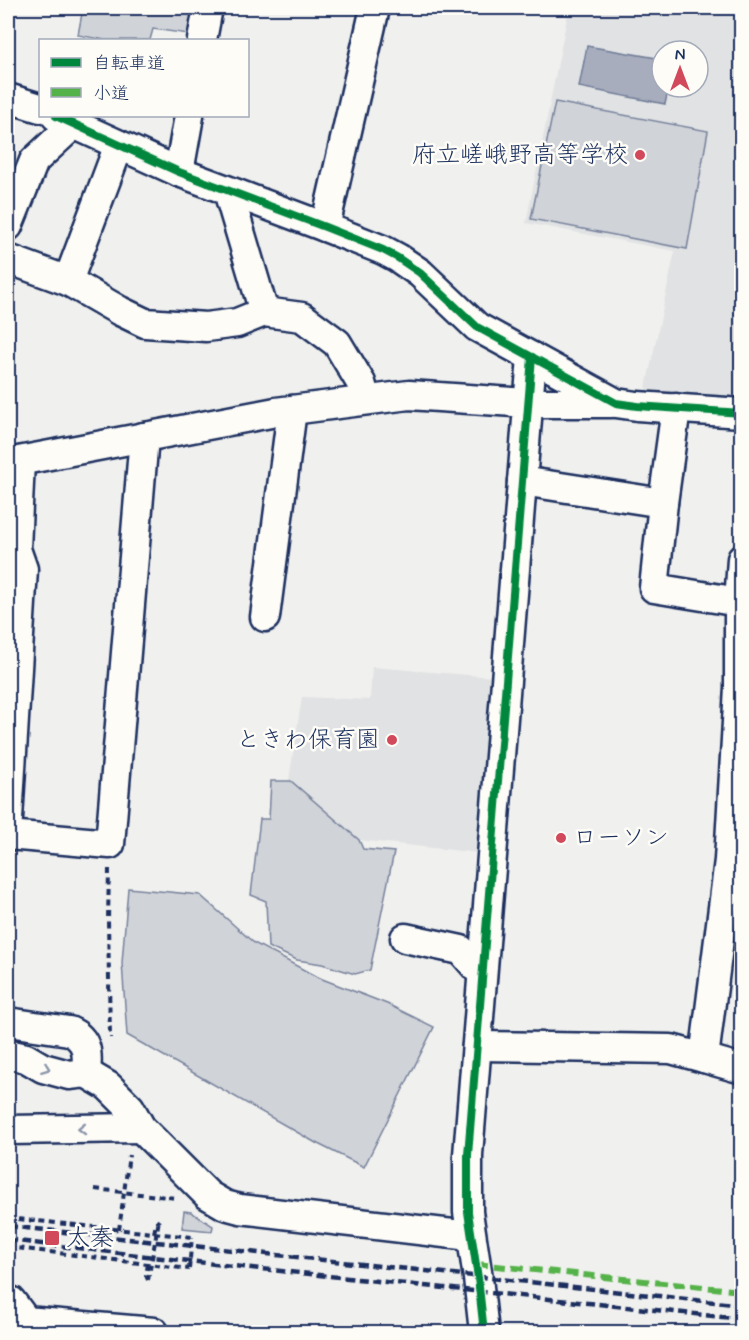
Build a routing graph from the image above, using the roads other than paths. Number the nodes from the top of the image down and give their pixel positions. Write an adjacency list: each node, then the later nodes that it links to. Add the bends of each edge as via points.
1 (208, 8): 3 (street)
2 (375, 8): 12 (street)
3 (202, 39)
4 (8, 98): 5 (street)
5 (39, 108)
6 (189, 117): 9 (street)
7 (65, 120): 8 (street); 11 (street, via 34,161)
8 (119, 145): 9 (street); 14 (street)
9 (179, 172): 10 (street)
10 (228, 191): 12 (street); 15 (street)
11 (8, 226)
12 (325, 227): 16 (street, via 398,258 420,273 477,327)
13 (8, 259): 14 (street)
14 (68, 281): 15 (street, via 145,323 206,327 237,323)
15 (264, 312): 17 (street, via 302,317 337,343 361,383)
16 (532, 357): 18 (street); 19 (street)
17 (366, 400): 18 (street, via 409,395); 21 (street)
18 (528, 403): 19 (street); 25 (street)
19 (616, 403): 20 (street)
20 (676, 408): 22 (street); 26 (street)
21 (292, 410): 23 (street); 29 (street)
22 (741, 413)
23 (144, 437): 24 (street); 31 (street, via 110,844)
24 (14, 462): 30 (street, via 16,549 23,569)
25 (522, 481): 26 (street); 34 (street)
26 (663, 503): 28 (street, via 654,588)
27 (741, 559): 28 (street)
28 (739, 602): 32 (street)
29 (265, 616)
30 (8, 819)
31 (8, 836)
32 (735, 861): 38 (street)
33 (405, 938): 34 (street, via 461,950)
34 (482, 974): 36 (street)
35 (8, 1022): 40 (street, via 76,1034 85,1045)
36 (477, 1046): 38 (street, via 671,1049); 43 (street, via 468,1176)
37 (8, 1054): 40 (street, one-way to 40, via 69,1075)
38 (704, 1058): 39 (street)
39 (741, 1069)
40 (86, 1072): 41 (street, via 108,1086 130,1108)
41 (141, 1128): 42 (street, one-way to 42); 43 (street, via 208,1196 225,1205)
42 (8, 1130)
43 (470, 1236): 47 (street)
44 (8, 1300): 45 (street, via 27,1321)
45 (46, 1328): 46 (street)
46 (154, 1332)
47 (484, 1332)

